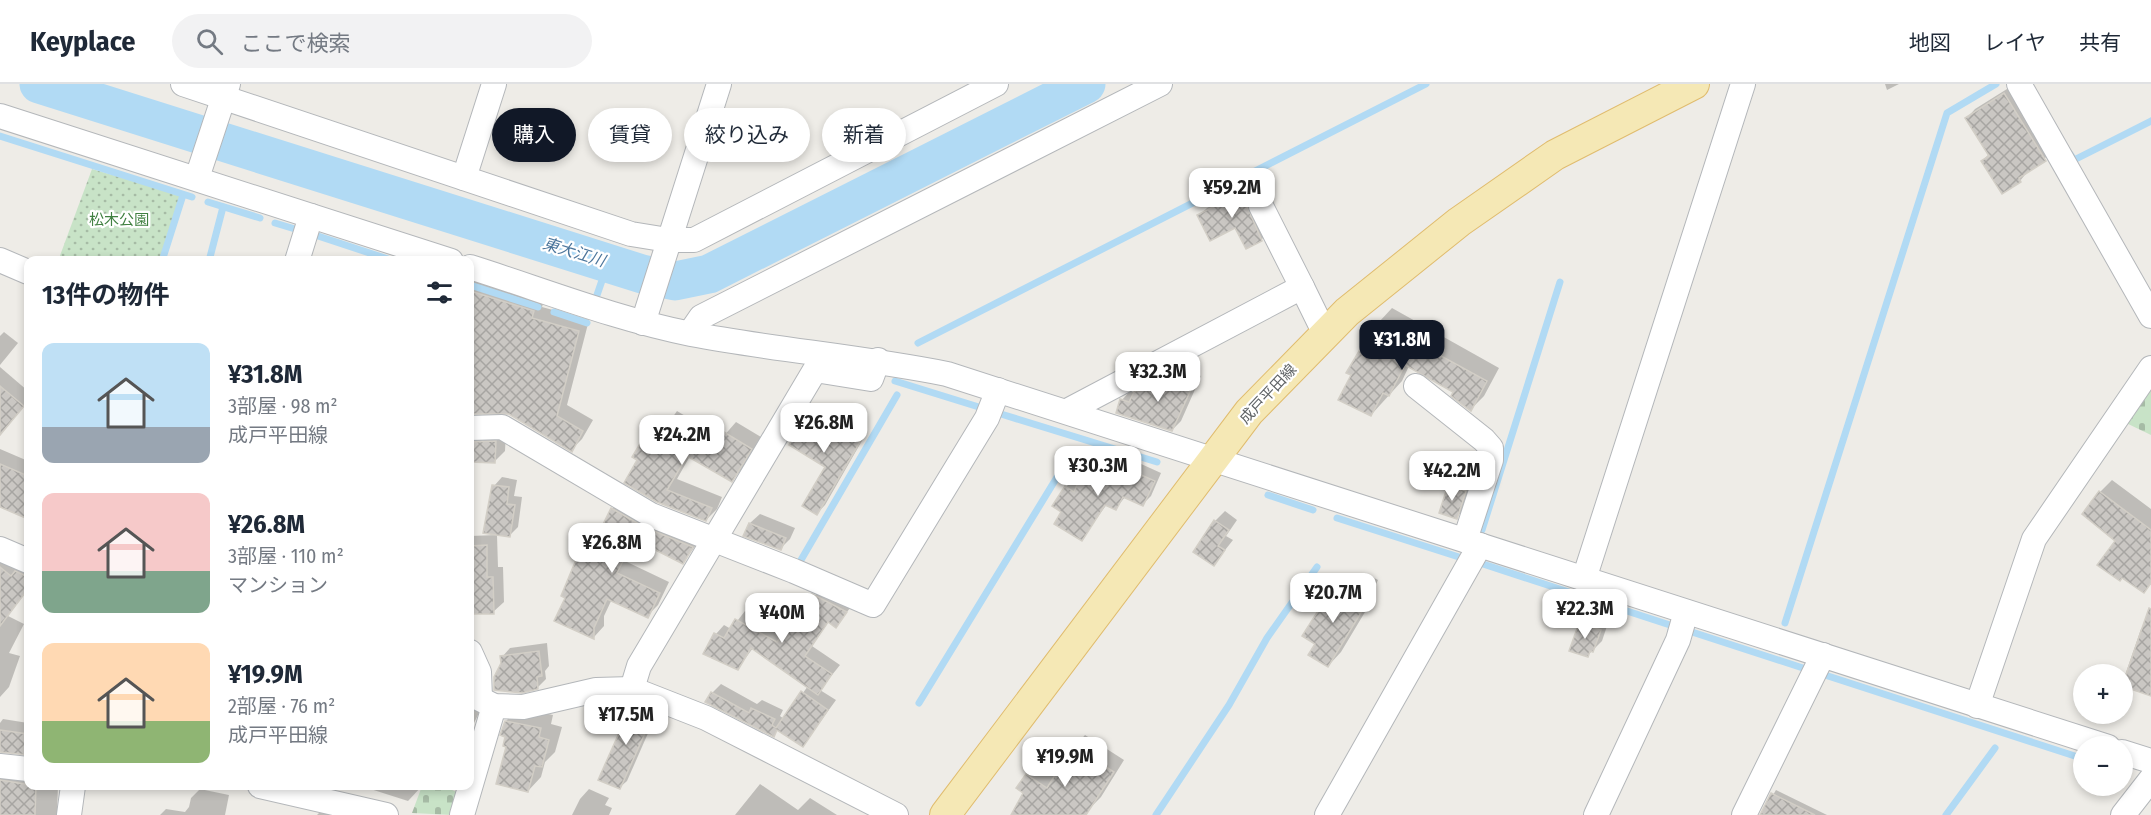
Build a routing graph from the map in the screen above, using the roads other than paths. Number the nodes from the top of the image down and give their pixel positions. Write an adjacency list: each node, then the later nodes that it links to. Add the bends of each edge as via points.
1 (183, 84): 9 (street)
2 (494, 84): 12 (street)
3 (719, 84): 15 (street)
4 (996, 84): 15 (street, via 694,240)
5 (1160, 84): 24 (street, via 701,317)
6 (1694, 84): 25 (main road, 成戸平田線, via 1555,155 1399,267)
7 (1743, 84): 37 (street)
8 (2019, 84): 22 (street)
9 (225, 95): 11 (street); 12 (street)
10 (0, 116): 11 (street)
11 (199, 172): 14 (street)
12 (464, 178): 15 (street)
13 (1261, 207): 21 (street)
14 (311, 216): 16 (street); 17 (street)
15 (667, 244): 23 (street)
16 (299, 256)
17 (435, 256)
18 (0, 260): 20 (street)
19 (474, 268): 23 (street)
20 (24, 270)
21 (1302, 287): 25 (street); 30 (street)
22 (2151, 316)
23 (644, 317): 24 (street)
24 (690, 333): 26 (street)
25 (1325, 334): 32 (main road, 成戸平田線, via 1249,412)
26 (878, 360): 29 (street, via 947,374); 33 (street, via 871,379 815,370)
27 (2151, 368): 43 (street, via 2034,539)
28 (1416, 386): 34 (street, via 1491,448)
29 (998, 390): 30 (street); 33 (street, via 987,418 873,605)
30 (1067, 411): 32 (street)
31 (474, 428): 33 (street, via 502,427 651,515)
32 (1214, 459): 34 (street); 58 (main road, 成戸平田線)
33 (712, 540): 41 (street, via 639,666)
34 (1472, 543): 37 (street); 59 (street)
35 (0, 549): 36 (street)
36 (24, 559)
37 (1584, 579): 38 (street)
38 (1686, 612): 39 (street); 60 (street, via 1678,640)
39 (1823, 656): 43 (street); 61 (street)
40 (474, 661): 42 (street)
41 (632, 689): 42 (street, via 596,690 523,707); 57 (street, via 706,718)
42 (481, 699): 45 (street)
43 (1977, 706): 44 (street)
44 (2073, 736)
45 (474, 742)
46 (2133, 755): 47 (street)
47 (2151, 761)
48 (0, 766): 49 (street)
49 (24, 769)
50 (2151, 779): 62 (street)
51 (72, 790): 54 (street)
52 (277, 790): 55 (street)
53 (466, 790): 56 (street)
54 (69, 815)
55 (386, 815)
56 (462, 815)
57 (896, 815)
58 (945, 815)
59 (1327, 815)
60 (1596, 815)
61 (1744, 815)
62 (2122, 815)

